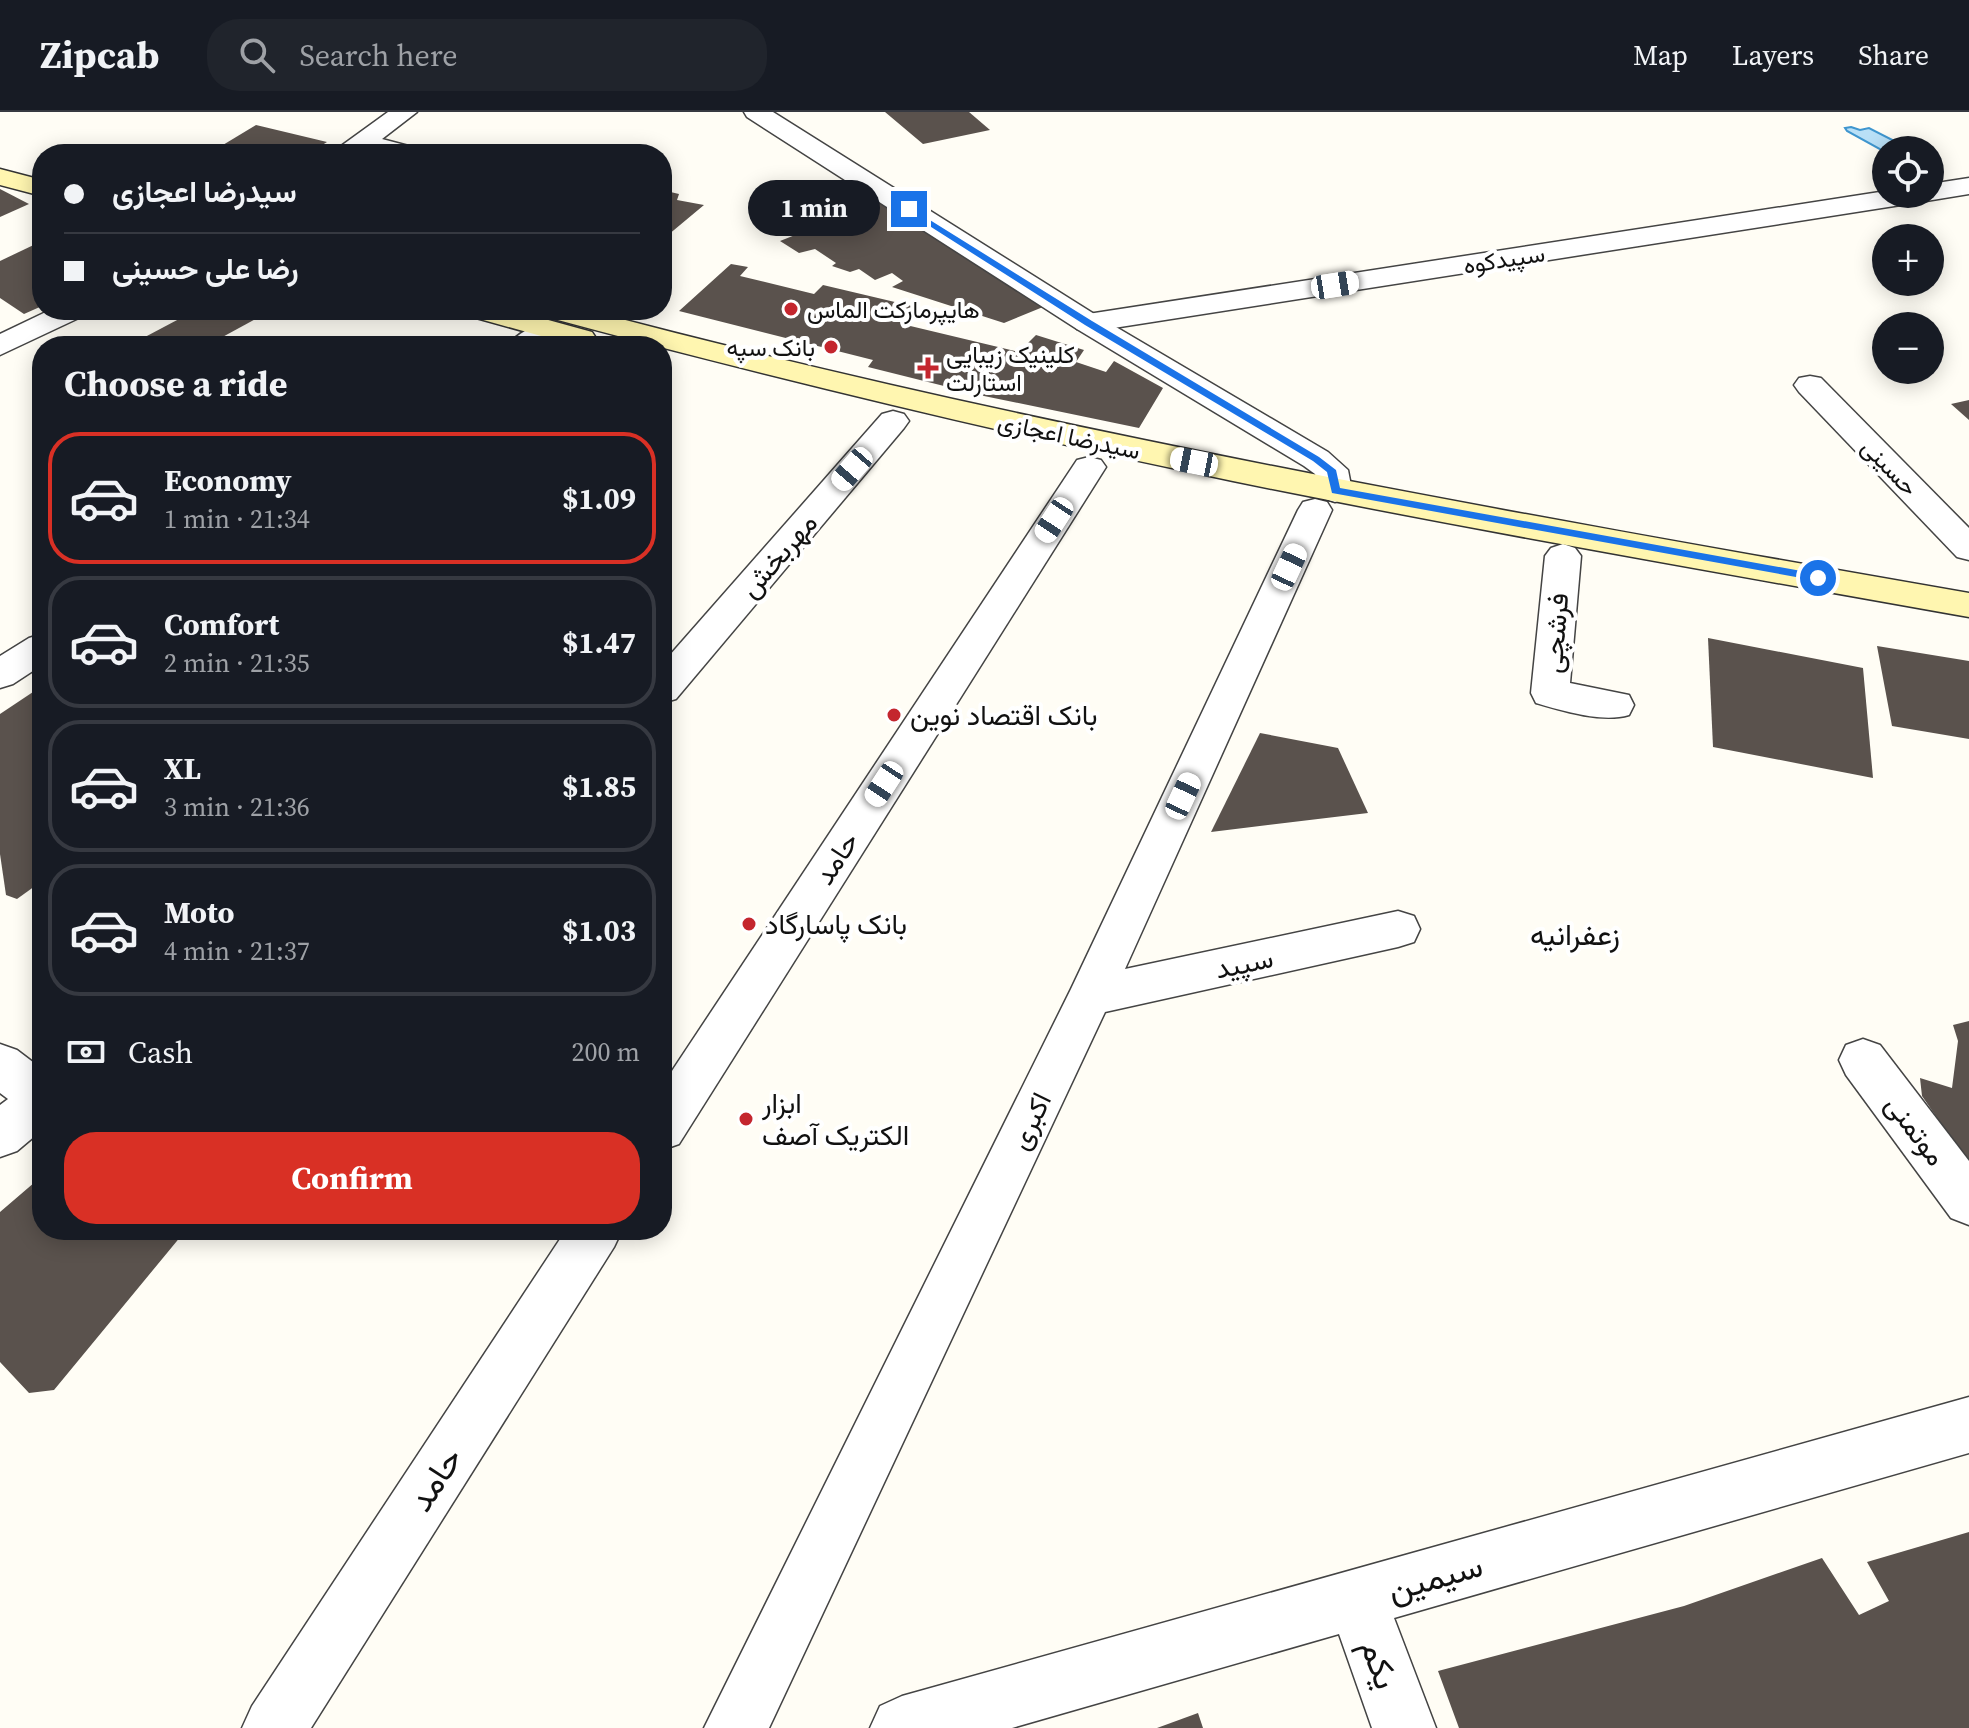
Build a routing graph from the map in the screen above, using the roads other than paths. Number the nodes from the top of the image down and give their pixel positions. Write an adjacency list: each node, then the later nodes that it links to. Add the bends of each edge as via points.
1 (405, 112): 3 (street)
2 (756, 112): 13 (street)
3 (358, 144)
4 (0, 159): 5 (main road)
5 (32, 168)
6 (0, 177): 7 (main road)
7 (32, 185)
8 (1969, 186): 9 (street)
9 (1944, 190)
10 (1872, 201): 13 (street, سپیدکوه)
11 (53, 320): 17 (street)
12 (551, 320): 14 (street); 15 (main road, سیدرضا اعجازی); 16 (main road, سیدرضا اعجازی)
13 (1088, 323): 23 (street, via 1331,470)
14 (534, 336)
15 (588, 336)
16 (623, 336)
17 (0, 346)
18 (672, 347): 23 (main road, سیدرضا اعجازی)
19 (672, 362): 21 (main road, سیدرضا اعجازی)
20 (1810, 385): 24 (street, حسینی)
21 (893, 421): 22 (main road, سیدرضا اعجازی); 30 (street, مهربخش)
22 (1089, 467): 23 (main road, سیدرضا اعجازی); 38 (street, حامد)
23 (1325, 500): 25 (main road, سیدرضا اعجازی); 26 (main road, سیدرضا اعجازی); 33 (street, اکبری)
24 (1969, 549)
25 (1563, 556): 27 (main road, سیدرضا اعجازی); 31 (street, فرشچی, via 1550,693)
26 (1969, 605)
27 (1969, 631)
28 (32, 653): 29 (street)
29 (0, 674)
30 (672, 677)
31 (1615, 705)
32 (1398, 929): 33 (street, سپید)
33 (1090, 996): 45 (street, اکبری)
34 (1863, 1060): 40 (street, موتمنی)
35 (0, 1065): 36 (street)
36 (32, 1091)
37 (32, 1108): 39 (street)
38 (672, 1113)
39 (0, 1135)
40 (1969, 1201)
41 (590, 1240): 44 (street, حامد)
42 (1969, 1425): 43 (street, سیمین)
43 (1356, 1599): 46 (street, سیمین); 47 (street, یکم)
44 (274, 1728)
45 (736, 1728)
46 (902, 1728)
47 (1404, 1728)

